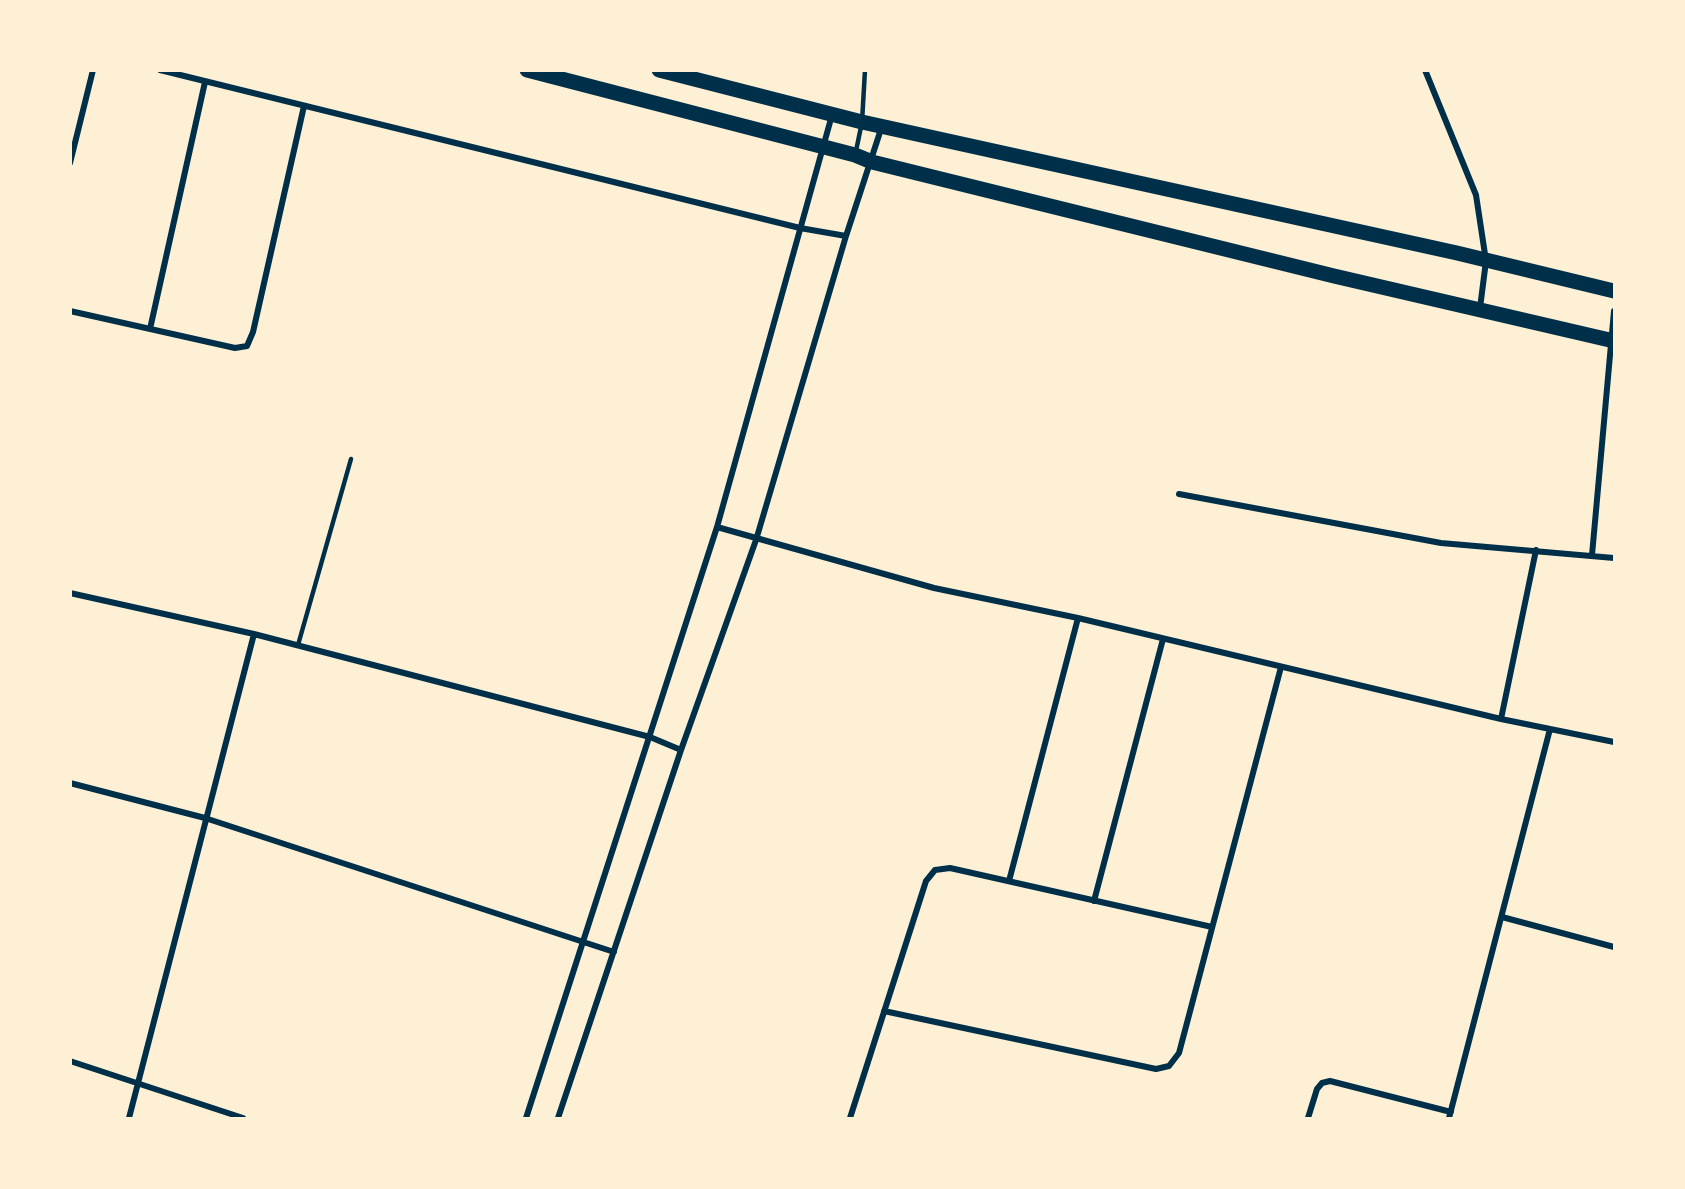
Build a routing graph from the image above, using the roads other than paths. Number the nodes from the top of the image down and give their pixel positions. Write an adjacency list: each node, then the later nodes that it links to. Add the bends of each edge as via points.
1 (93, 70): 15 (street)
2 (160, 70): 7 (street)
3 (527, 70): 12 (main road)
4 (658, 70): 9 (main road)
5 (865, 70): 10 (lane)
6 (1425, 70): 18 (street, via 1476,195)
7 (205, 82): 8 (street); 23 (street)
8 (304, 106): 16 (street); 23 (street, via 248,346 235,348)
9 (832, 114): 10 (main road); 12 (street)
10 (862, 122): 11 (main road); 13 (lane)
11 (882, 126): 14 (street); 18 (main road)
12 (823, 146): 13 (main road); 16 (street)
13 (855, 155): 14 (main road)
14 (872, 162): 17 (street); 20 (main road)
15 (70, 163)
16 (800, 228): 17 (street); 27 (street)
17 (846, 236): 28 (street)
18 (1486, 261): 19 (main road); 20 (street)
19 (1614, 291)
20 (1480, 309): 24 (main road)
21 (70, 311): 23 (street)
22 (1614, 311): 24 (street)
23 (150, 328)
24 (1613, 341): 30 (street)
25 (351, 459): 36 (lane)
26 (1179, 494): 29 (street, via 1441,543)
27 (717, 527): 28 (street); 40 (street)
28 (756, 540): 33 (street, via 934,588); 42 (street)
29 (1536, 550): 30 (street); 38 (street)
30 (1592, 555): 31 (street)
31 (1614, 558)
32 (70, 592): 34 (street)
33 (1078, 618): 35 (street); 45 (street)
34 (254, 634): 36 (street); 44 (street)
35 (1163, 639): 37 (street); 46 (street)
36 (298, 645): 40 (street)
37 (1281, 667): 38 (street); 48 (street)
38 (1501, 719): 39 (street)
39 (1550, 729): 41 (street); 47 (street)
40 (650, 737): 42 (street); 49 (street)
41 (1614, 742)
42 (681, 750): 51 (street)
43 (70, 783): 44 (street)
44 (205, 818): 49 (street); 54 (street)
45 (1009, 881): 46 (street); 52 (street, via 950,868 935,870 926,881)
46 (1094, 901): 48 (street)
47 (1502, 917): 50 (street); 55 (street)
48 (1212, 927): 52 (street, via 1179,1053 1169,1066 1156,1069)
49 (585, 942): 51 (street); 58 (street)
50 (1614, 947)
51 (614, 952): 59 (street)
52 (884, 1011): 60 (street)
53 (70, 1061): 54 (street)
54 (138, 1084): 56 (street); 57 (street)
55 (1450, 1115): 61 (street, via 1330,1081 1317,1089)
56 (129, 1119)
57 (243, 1119)
58 (526, 1119)
59 (558, 1119)
60 (849, 1119)
61 (1308, 1119)

